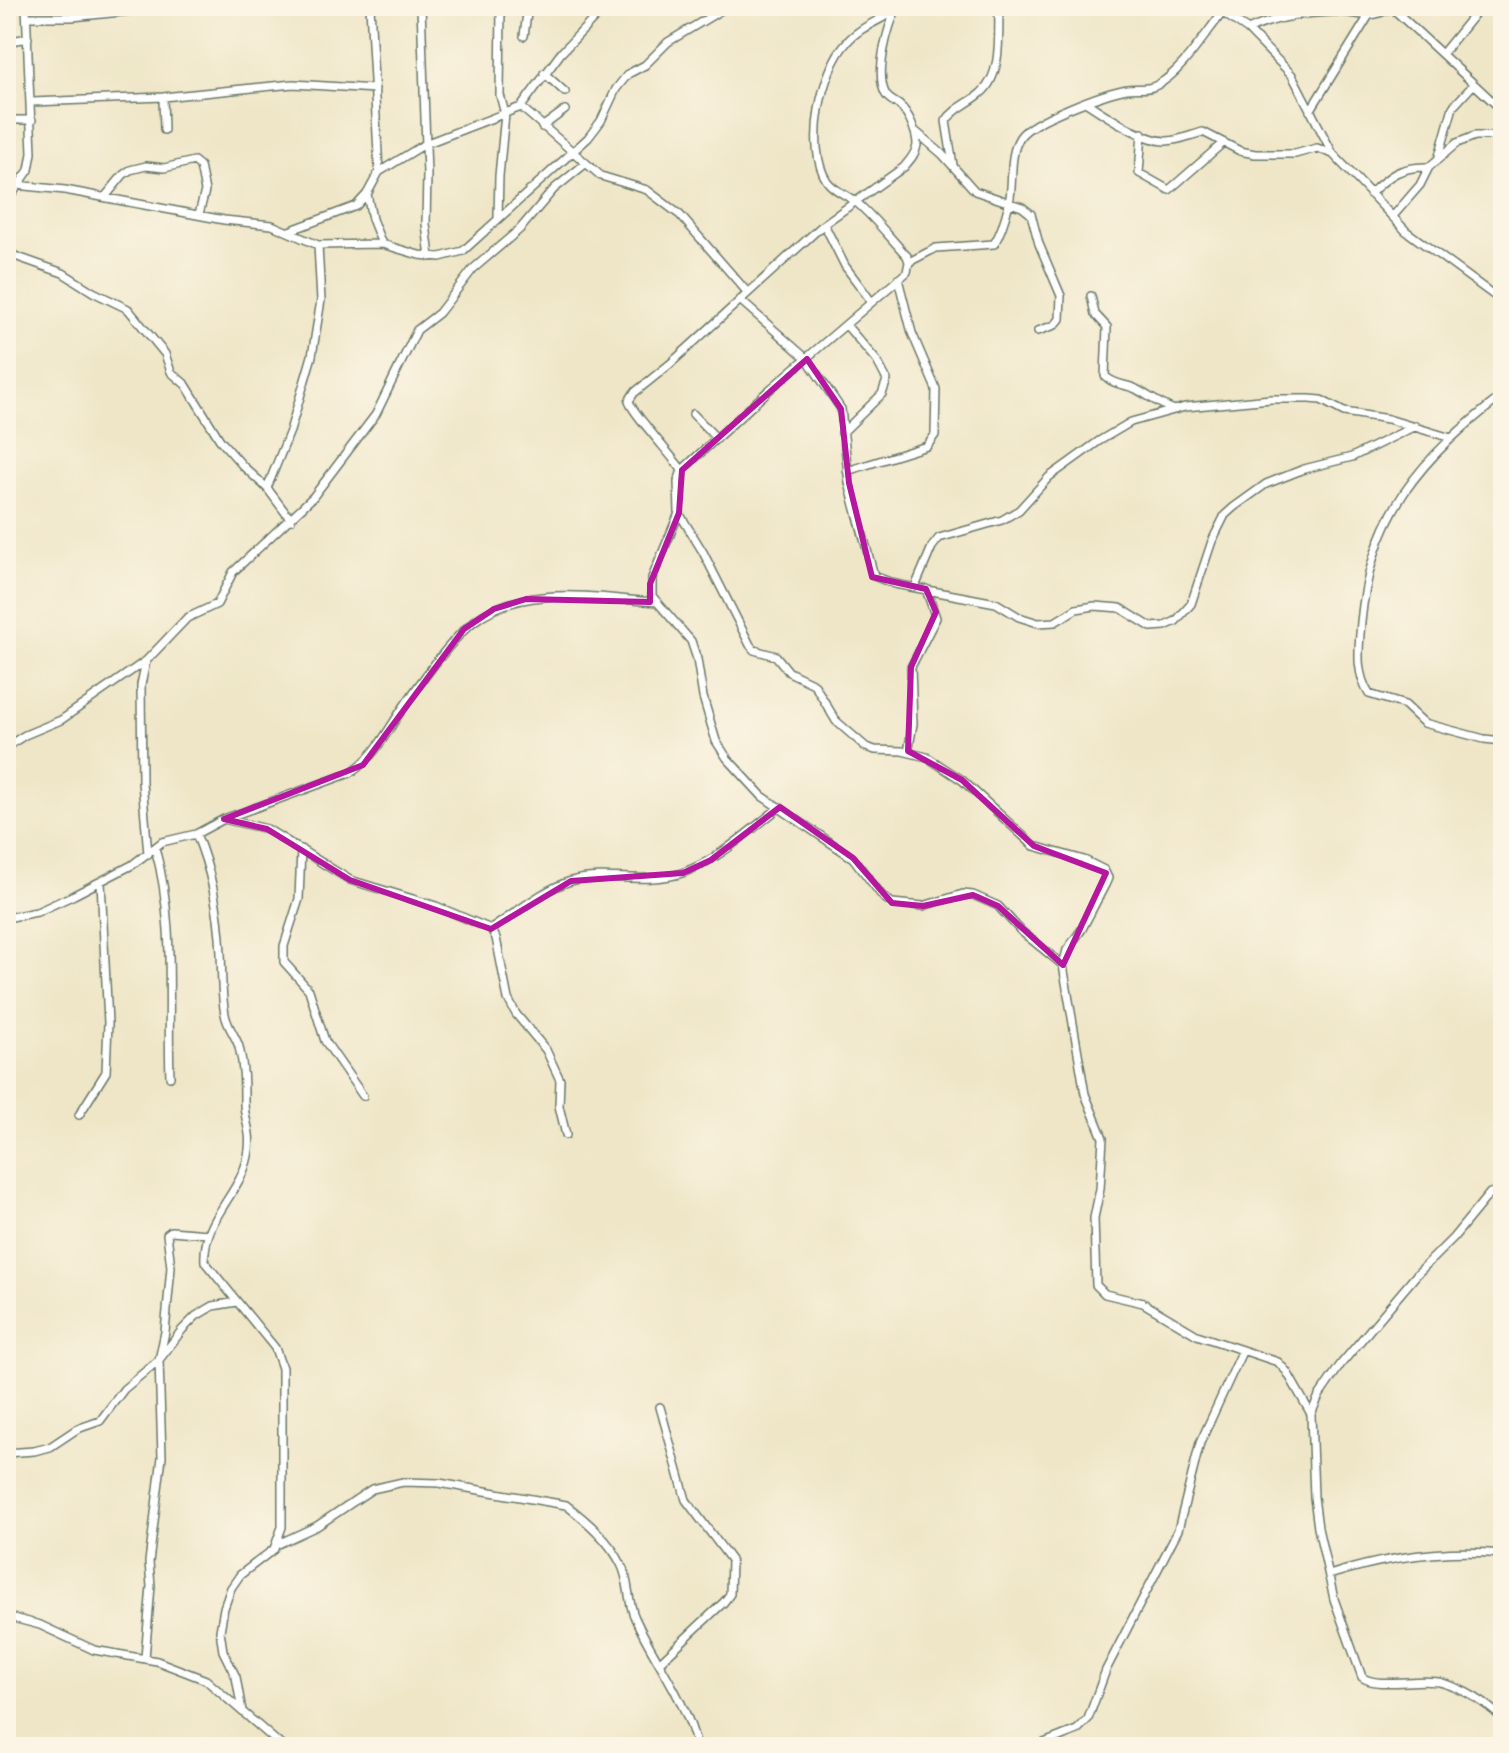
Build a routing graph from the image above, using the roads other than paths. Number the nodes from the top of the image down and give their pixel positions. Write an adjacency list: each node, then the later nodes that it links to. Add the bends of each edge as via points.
1 (26, 6): 17 (street)
2 (180, 6): 13 (street)
3 (370, 6): 26 (street)
4 (421, 6): 44 (street)
5 (501, 6): 35 (street, via 500,95)
6 (528, 6): 20 (street)
7 (606, 6): 24 (street)
8 (728, 6): 45 (street, via 628,74 601,121)
9 (999, 6): 49 (street, via 992,78 984,91 946,121)
10 (1213, 6): 16 (street)
11 (1391, 6): 18 (street); 23 (street)
12 (1481, 6): 23 (street)
13 (167, 7): 15 (street)
14 (897, 9): 39 (street, via 887,32 883,84 889,99 907,113); 57 (street, via 846,43 820,105 817,128 823,172 835,190)
15 (98, 10): 17 (street)
16 (1223, 12): 19 (street); 30 (street, via 1167,79 1151,88 1125,89)
17 (27, 17): 21 (street)
18 (1368, 17): 19 (street, via 1335,12 1292,16); 33 (street)
19 (1248, 30): 33 (street, via 1292,75)
20 (524, 36)
21 (28, 38): 22 (street); 29 (street)
22 (6, 42)
23 (1442, 54): 25 (street)
24 (544, 73): 27 (street); 31 (street)
25 (1474, 84): 34 (street); 47 (street, via 1453,107)
26 (375, 89): 28 (street, via 293,84); 51 (street)
27 (565, 92)
28 (163, 97): 29 (street); 40 (street)
29 (32, 102): 37 (street)
30 (1087, 103): 41 (street); 58 (street, via 1040,121 1019,139)
31 (521, 107): 35 (street); 38 (street)
32 (565, 110): 38 (street)
33 (1310, 111): 46 (street)
34 (1503, 111)
35 (505, 114): 44 (street); 62 (street)
36 (6, 120): 37 (street)
37 (32, 120): 53 (street, via 31,163)
38 (542, 127): 45 (street)
39 (912, 128): 49 (street); 57 (street, via 917,145 904,167)
40 (164, 130)
41 (1142, 133): 43 (street, via 1167,141 1203,132); 43 (street, via 1139,173 1169,190)
42 (1503, 136): 47 (street, via 1465,138)
43 (1223, 143): 46 (street, via 1255,154 1317,148)
44 (425, 144): 51 (street); 68 (street)
45 (571, 153): 48 (street); 62 (street)
46 (1333, 154): 55 (street)
47 (1438, 158): 50 (street)
48 (585, 164): 71 (street, via 664,202); 90 (street, via 473,269 439,313 422,325 376,414)
49 (954, 167): 58 (street, via 975,191)
50 (1429, 167): 55 (street, via 1392,173); 61 (street)
51 (379, 172): 54 (street)
52 (6, 184): 53 (street)
53 (20, 185): 56 (street); 59 (street)
54 (367, 194): 64 (street, via 356,206); 65 (street)
55 (1370, 194): 61 (street)
56 (105, 197): 60 (street); 60 (street, via 130,170 194,161 204,184)
57 (855, 201): 63 (street); 69 (street)
58 (1010, 202): 69 (street, via 994,244 936,248); 77 (street, via 1031,214 1059,288 1060,319)
59 (6, 203)
60 (199, 214): 64 (street)
61 (1394, 215): 75 (street, via 1418,242)
62 (498, 217): 68 (street, via 463,251)
63 (824, 224): 71 (street); 74 (street)
64 (289, 231): 66 (street)
65 (382, 244): 66 (street); 68 (street)
66 (318, 245): 88 (street, via 321,300 312,356)
67 (6, 247): 88 (street, via 128,309 165,354 171,372 186,385 220,440)
68 (430, 257)
69 (909, 262): 70 (street)
70 (898, 279): 74 (street); 87 (street, via 912,333 934,383 935,437 927,446)
71 (748, 293): 73 (street)
72 (1091, 296): 80 (street, via 1095,314 1107,327 1105,376)
73 (740, 300): 78 (street); 86 (street, via 629,401)
74 (871, 301): 76 (street)
75 (1503, 302)
76 (846, 325): 78 (street); 83 (street, via 887,380 882,394)
77 (1038, 331)
78 (807, 359): 83 (street, via 841,409); 85 (street)
79 (1503, 395): 84 (street)
80 (1172, 409): 82 (street, via 1309,399); 91 (street, via 1131,422 1099,441 1002,520 939,538)
81 (693, 414): 85 (street)
82 (1415, 426): 84 (street); 92 (street, via 1352,457 1266,484 1234,507 1212,541 1191,604 1165,626 1145,625 1109,606 1087,606 1055,622 1038,623 996,603)
83 (842, 433): 87 (street)
84 (1451, 438): 95 (street, via 1413,479 1376,543 1363,600 1360,677 1369,694 1405,705 1424,723)
85 (717, 439): 86 (street)
86 (682, 470): 89 (street)
87 (847, 471): 91 (street, via 871,572 878,579)
88 (267, 488): 90 (street)
89 (679, 513): 93 (street, via 650,584); 97 (street, via 754,650 776,656 785,668 819,688 832,715 866,747)
90 (291, 520): 94 (street, via 233,572 217,604 187,618)
91 (915, 587): 92 (street)
92 (926, 589): 97 (street, via 936,618 911,667 914,715)
93 (658, 602): 98 (street, via 691,641 716,741 762,796); 99 (street, via 555,597 494,609 464,629 363,765)
94 (146, 661): 96 (street, via 61,720); 102 (street, via 141,674 142,782)
95 (1503, 741)
96 (6, 747)
97 (908, 752): 106 (street, via 927,757 962,780 1034,846 1104,870 1105,885)
98 (780, 807): 105 (street, via 711,860 683,873 661,879 571,881); 106 (street, via 853,858 892,903 923,906 973,895 998,906)
99 (224, 819): 100 (street); 101 (street, via 267,829)
100 (196, 834): 102 (street, via 162,842); 112 (street, via 210,867 225,1016 244,1071 250,1130 242,1173)
101 (301, 849): 105 (street, via 350,880); 108 (street, via 299,899 284,962 309,990 325,1041)
102 (152, 851): 103 (street); 107 (street, via 164,883 168,921)
103 (101, 882): 104 (street, via 37,912); 109 (street, via 106,1072)
104 (6, 918)
105 (491, 929): 110 (street, via 508,999 546,1050 560,1080)
106 (1063, 965): 114 (street, via 1085,1094 1103,1138 1094,1218 1096,1285 1105,1294 1143,1303 1197,1335)
107 (170, 1077)
108 (363, 1096)
109 (79, 1115)
110 (566, 1135)
111 (1503, 1190): 117 (street, via 1490,1193 1418,1273 1341,1364)
112 (208, 1234): 113 (street, via 206,1267); 115 (street, via 168,1232 171,1277)
113 (237, 1302): 115 (street, via 196,1316); 119 (street, via 281,1359 284,1496)
114 (1242, 1352): 117 (street, via 1278,1362); 129 (street, via 1200,1443 1178,1530 1106,1670 1088,1719 1077,1730)
115 (159, 1360): 118 (street, via 124,1389 100,1421 50,1447); 123 (street, via 162,1457 149,1562)
116 (660, 1407): 124 (street, via 686,1500 731,1560 732,1582 724,1602)
117 (1311, 1414): 121 (street, via 1314,1497)
118 (6, 1453)
119 (276, 1545): 124 (street, via 387,1484 439,1483 554,1501 583,1518 622,1564 632,1613); 125 (street, via 240,1575 224,1608 223,1651 238,1683)
120 (1503, 1554): 121 (street, via 1418,1554)
121 (1329, 1575): 126 (street, via 1362,1677 1443,1683 1468,1693)
122 (6, 1616): 123 (street, via 94,1650)
123 (145, 1658): 125 (street, via 206,1680)
124 (659, 1663): 128 (street, via 686,1709)
125 (242, 1711): 127 (street)
126 (1503, 1719)
127 (283, 1747)
128 (697, 1747)
129 (1034, 1747)

